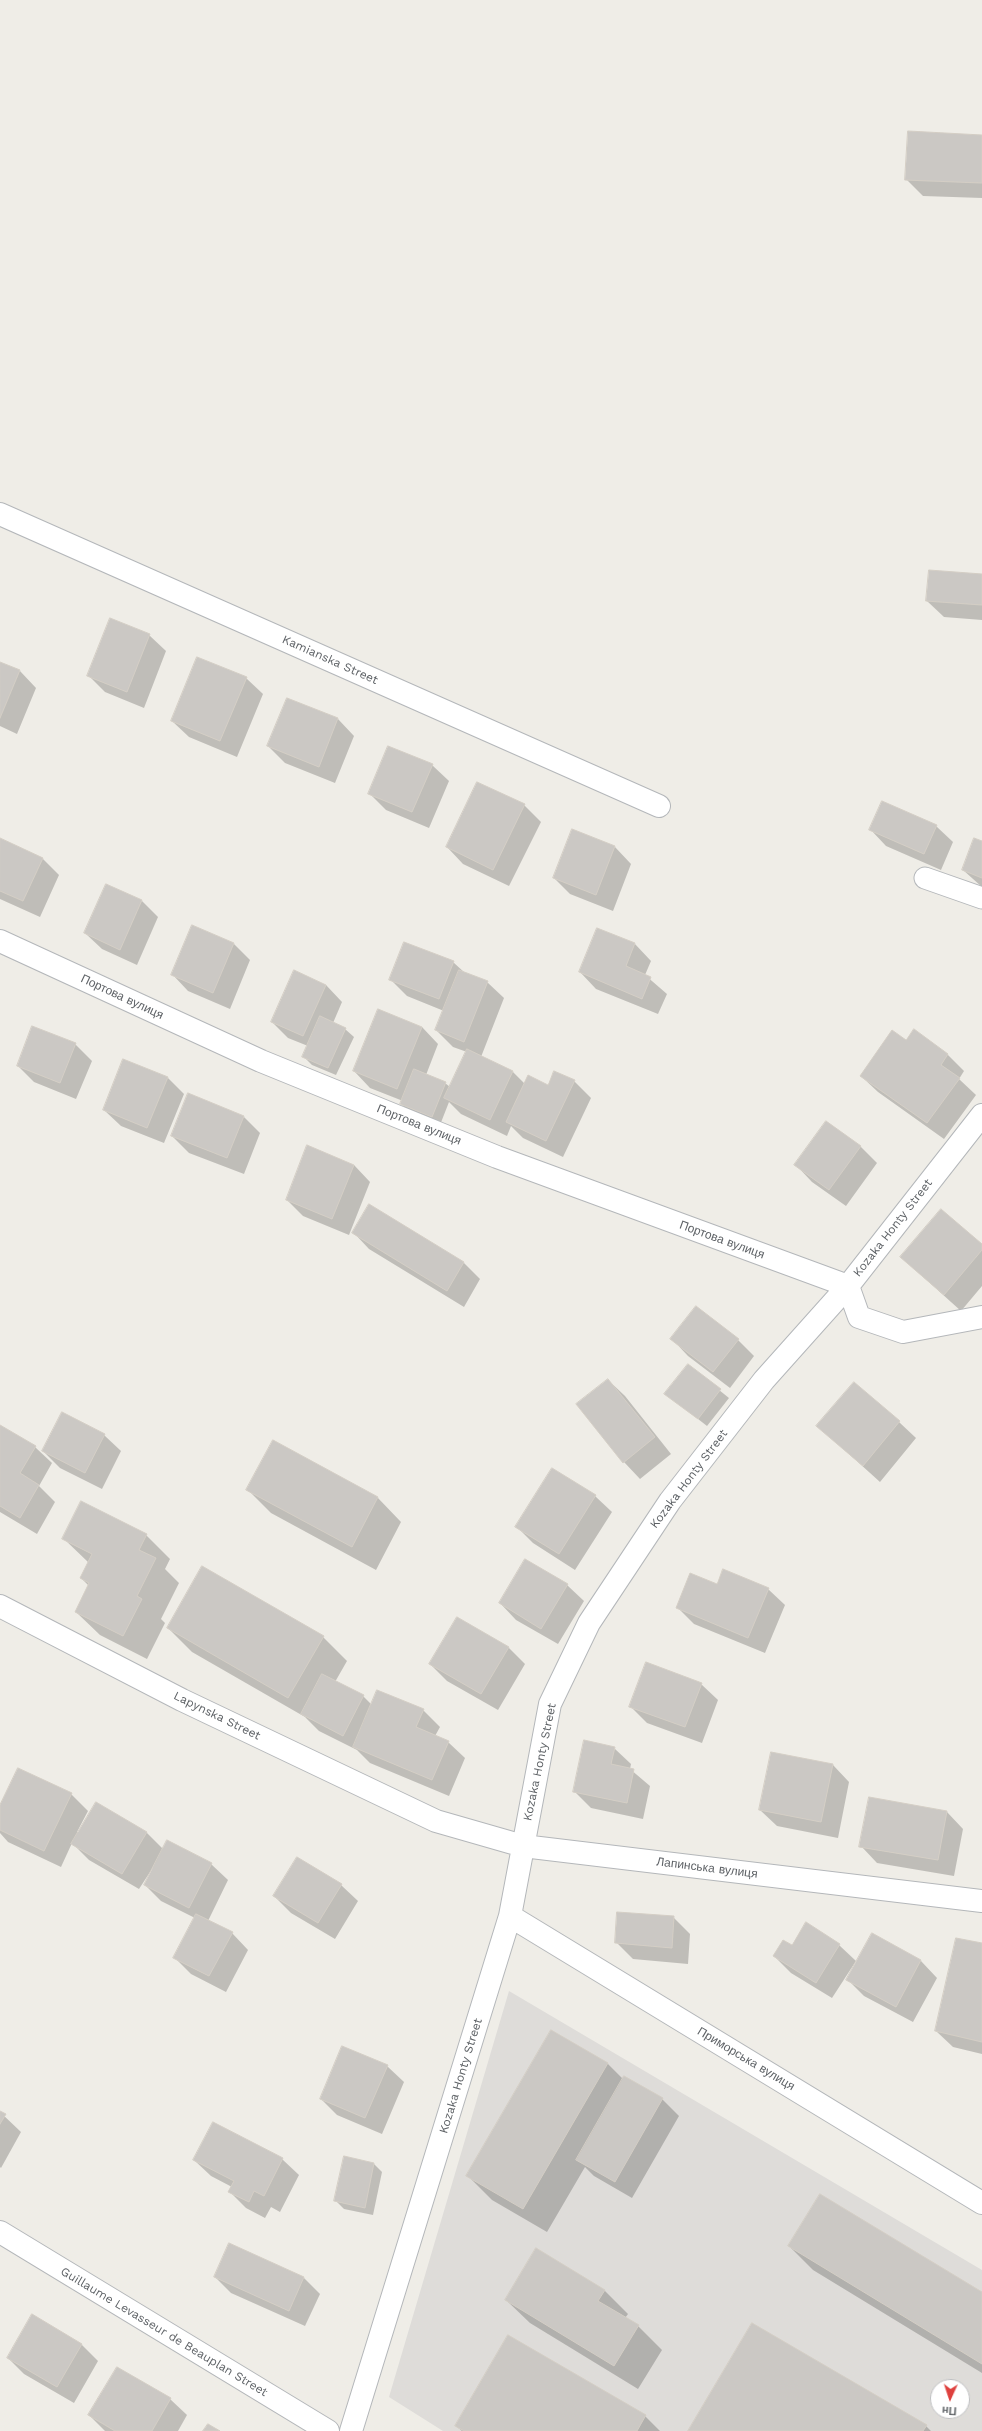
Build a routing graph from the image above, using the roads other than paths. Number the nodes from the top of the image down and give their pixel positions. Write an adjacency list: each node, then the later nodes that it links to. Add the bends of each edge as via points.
1 (0, 514): 2 (street, Kamianska Street)
2 (659, 806)
3 (925, 878): 4 (lane)
4 (982, 898)
5 (0, 941): 7 (street, Портова вулиця, via 261,1062 497,1157)
6 (982, 1115): 7 (street, Kozaka Honty Street)
7 (848, 1286): 8 (street, via 859,1317 903,1332); 10 (street, Kozaka Honty Street, via 764,1380 670,1501 589,1623 550,1704)
8 (982, 1317)
9 (0, 1606): 10 (street, Лапинська вулиця, via 182,1700 436,1821)
10 (523, 1846): 11 (street, Лапинська вулиця); 12 (street, Kozaka Honty Street)
11 (982, 1901)
12 (510, 1916): 13 (street, Приморська вулиця); 16 (street, Kozaka Honty Street)
13 (982, 2202)
14 (0, 2232): 15 (street, Guillaume Levasseur de Beauplan Street)
15 (328, 2431)
16 (351, 2431)

